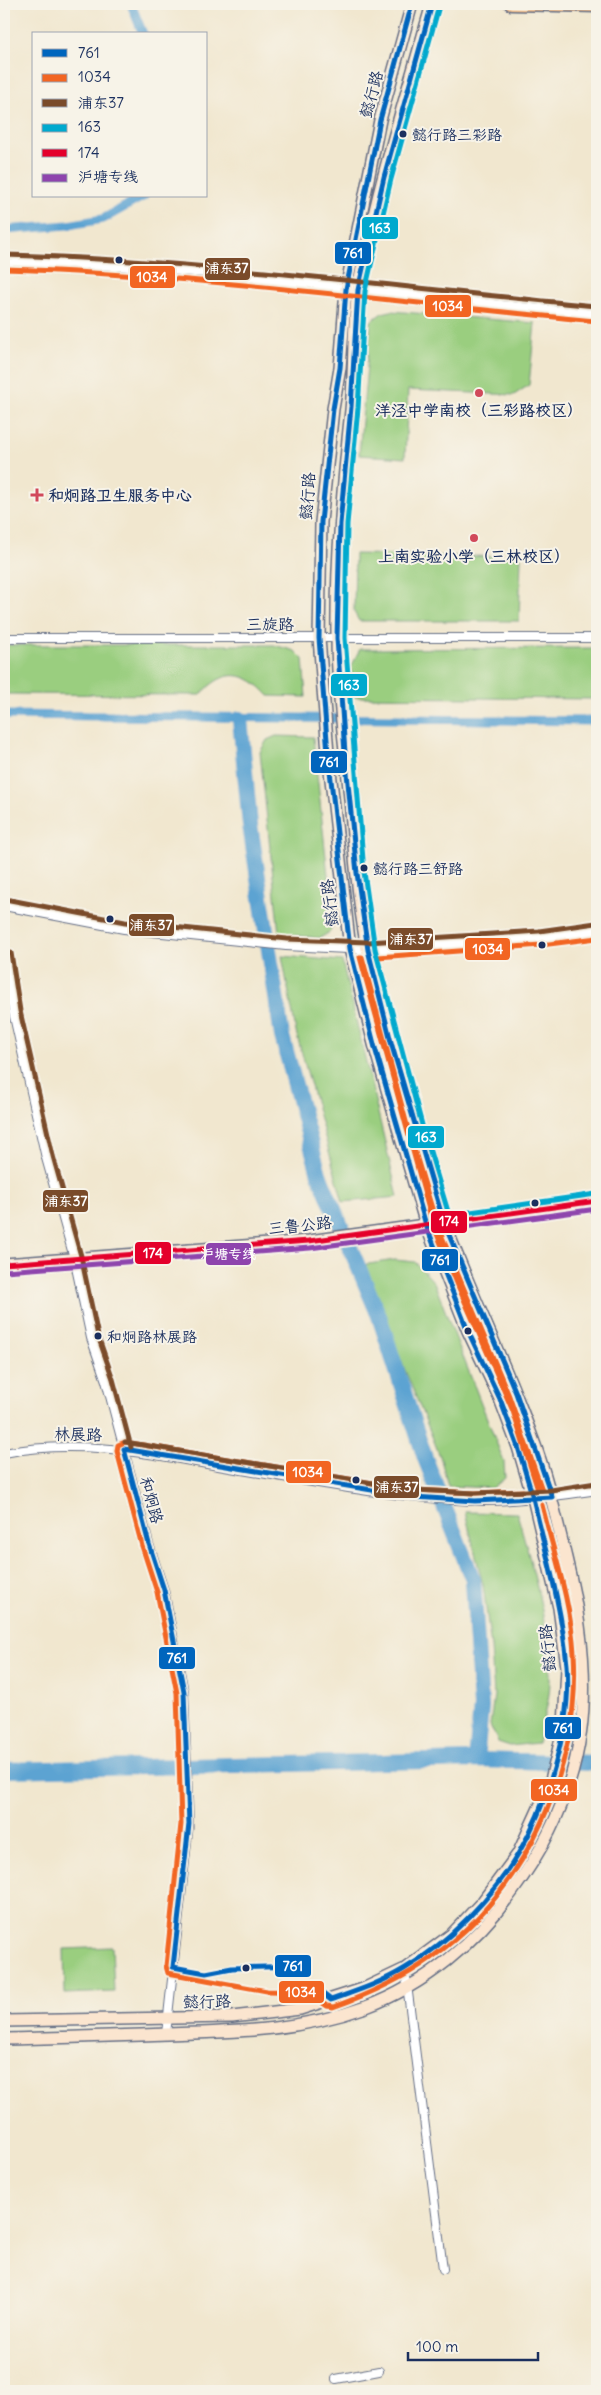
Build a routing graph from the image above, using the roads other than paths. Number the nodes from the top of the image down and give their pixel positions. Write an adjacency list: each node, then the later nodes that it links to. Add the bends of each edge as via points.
1 (412, 4): 6 (street, 懿行路, via 380,120)
2 (432, 4): 7 (street, 懿行路, via 384,177)
3 (511, 4): 4 (main road)
4 (597, 6)
5 (4, 262): 6 (street, via 153,267)
6 (346, 289): 7 (street); 10 (street, 懿行路, via 321,522)
7 (358, 290): 8 (street); 11 (street, 懿行路, via 340,524)
8 (597, 314)
9 (4, 638): 10 (street, 三旋路)
10 (319, 638): 11 (street, 三旋路); 15 (street, 懿行路)
11 (336, 638): 12 (street, 三旋路); 16 (street, 懿行路, via 357,873)
12 (597, 638)
13 (4, 906): 15 (street, via 124,929 286,946)
14 (597, 930): 16 (street, via 540,938)
15 (350, 949): 16 (street); 20 (street, 懿行路)
16 (368, 950): 19 (street, 懿行路)
17 (4, 954): 21 (street, 和炯路, via 13,1012 46,1158)
18 (597, 1201): 19 (street, 三鲁公路)
19 (444, 1223): 20 (street, 三鲁公路); 26 (street, 懿行路, via 516,1393)
20 (426, 1225): 21 (street, 三鲁公路, via 302,1242); 27 (street, 懿行路, via 468,1330 500,1398)
21 (74, 1258): 22 (street, 三鲁公路); 23 (street, 和炯路, via 91,1338)
22 (4, 1264)
23 (124, 1449): 24 (street, 林展路, via 72,1445 33,1447); 27 (street, 林展路, via 414,1497 475,1501); 30 (street, 和炯路, via 164,1590 184,1692 189,1824)
24 (4, 1453)
25 (597, 1490): 26 (street, 林展路)
26 (552, 1497): 27 (street, 林展路); 29 (street, 懿行路, via 577,1603 585,1664 582,1730 569,1788 535,1861 500,1908 458,1952 436,1970)
27 (533, 1498): 28 (street, 懿行路, via 560,1617 567,1667 564,1726 550,1784 518,1854 483,1901 451,1935)
28 (405, 1969): 29 (street); 30 (street, 懿行路, via 362,1989 300,2009 232,2017)
29 (408, 1986): 32 (street, 懿行路, via 370,2005 277,2028); 34 (street)
30 (168, 2018): 31 (street, 懿行路); 32 (street, 和炯路)
31 (4, 2021)
32 (166, 2034): 33 (street, 懿行路)
33 (4, 2039)
34 (443, 2269)
35 (379, 2371): 36 (street)
36 (336, 2379)

